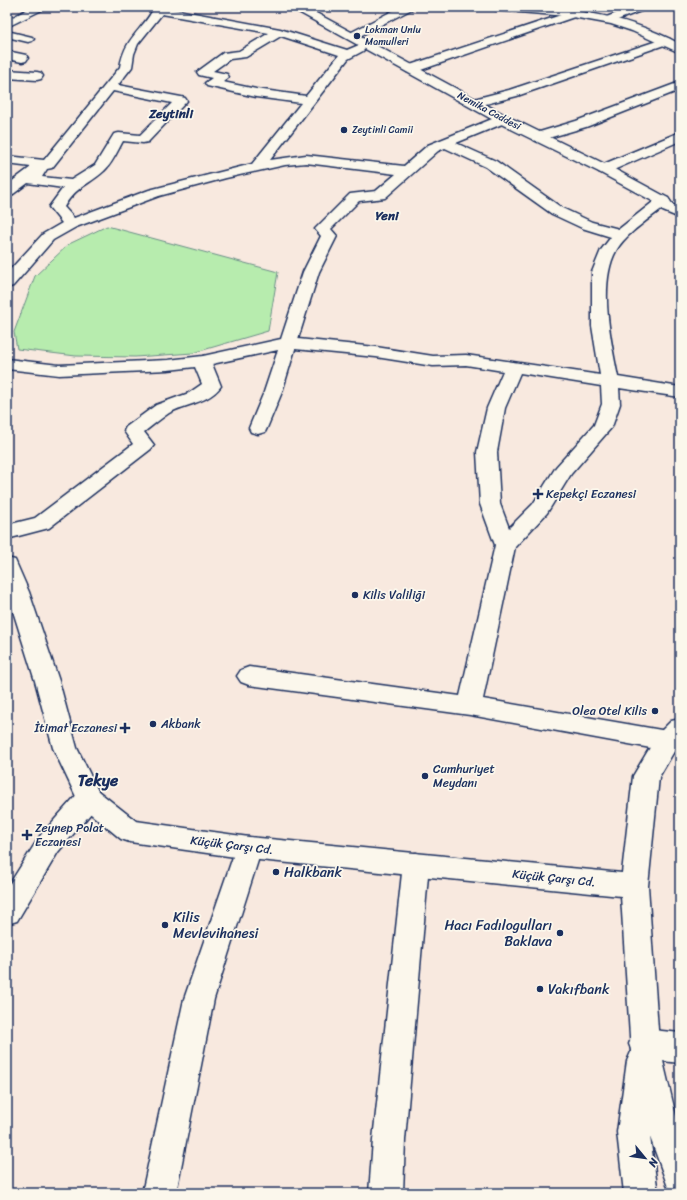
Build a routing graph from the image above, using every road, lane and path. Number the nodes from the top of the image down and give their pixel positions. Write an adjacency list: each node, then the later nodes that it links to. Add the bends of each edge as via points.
1 (40, 7): 10 (street)
2 (297, 7): 13 (street, Nemika Caddesi)
3 (408, 7): 13 (street)
4 (496, 7): 6 (street)
5 (642, 7): 9 (street)
6 (523, 8): 8 (street)
7 (160, 9): 11 (street); 24 (street, via 133,44 126,67)
8 (576, 13): 9 (street); 21 (street)
9 (608, 20): 15 (street, via 636,28)
10 (7, 24)
11 (280, 32): 18 (street); 26 (street, via 242,54 227,56 203,72 223,76 211,83)
12 (7, 34): 14 (street)
13 (352, 36): 16 (street, Nemika Caddesi)
14 (28, 38)
15 (666, 41): 17 (street); 27 (street, via 513,93)
16 (367, 45): 18 (street); 21 (street, Nemika Caddesi)
17 (680, 49)
18 (348, 54): 26 (street)
19 (7, 55): 20 (street)
20 (22, 58)
21 (411, 69): 27 (street, Nemika Caddesi)
22 (7, 74): 23 (street)
23 (37, 76)
24 (112, 86): 33 (street, via 47,166); 37 (street, via 181,100 143,139 120,137 100,168)
25 (680, 86): 30 (street)
26 (310, 100): 34 (street)
27 (474, 103): 28 (street, Nemika Caddesi)
28 (502, 119): 30 (street, Nemika Caddesi); 31 (street)
29 (680, 136): 35 (street)
30 (538, 137): 35 (street, Nemika Caddesi)
31 (445, 143): 36 (street, via 433,148); 41 (street, via 491,164 557,211 587,225)
32 (7, 160): 33 (street)
33 (44, 164): 37 (street, via 32,180); 38 (street)
34 (257, 167): 36 (street, via 306,159); 40 (street, via 154,193)
35 (604, 169): 39 (street, Nemika Caddesi)
36 (408, 171): 43 (street, via 380,195 355,197 324,229 329,236 311,272)
37 (74, 185): 40 (street, via 56,207)
38 (7, 192)
39 (673, 206): 41 (street)
40 (71, 224): 42 (street, via 48,237)
41 (621, 235): 47 (street, via 609,250 600,272 600,326)
42 (7, 283)
43 (288, 343): 44 (street); 46 (street, via 433,361 466,360); 49 (street, via 273,392)
44 (203, 361): 45 (street, via 59,370); 50 (street, via 212,386 195,397 163,409 133,431 144,445 42,522)
45 (7, 364)
46 (514, 366): 47 (street); 51 (street, via 496,408 487,452 490,504)
47 (610, 381): 48 (street); 51 (street, via 611,404 603,426 563,471 540,508)
48 (680, 392)
49 (258, 428)
50 (7, 532)
51 (506, 545): 55 (street)
52 (7, 565): 53 (street, Küçük Çarşı Cd.)
53 (12, 592): 57 (street, Küçük Çarşı Cd., via 47,682 65,748)
54 (249, 676): 55 (street)
55 (470, 706): 56 (street)
56 (673, 735): 60 (street, via 646,776)
57 (90, 798): 58 (street, Küçük Çarşı Cd., via 130,831); 61 (street, via 48,844)
58 (249, 848): 59 (street, Küçük Çarşı Cd.); 65 (street, via 199,1000)
59 (416, 864): 60 (street, Küçük Çarşı Cd.); 66 (street)
60 (634, 886): 62 (street)
61 (7, 912)
62 (644, 1044): 63 (street); 64 (street, via 663,1130); 67 (street, via 633,1132)
63 (680, 1048)
64 (680, 1175)
65 (159, 1193)
66 (386, 1193)
67 (640, 1193)

